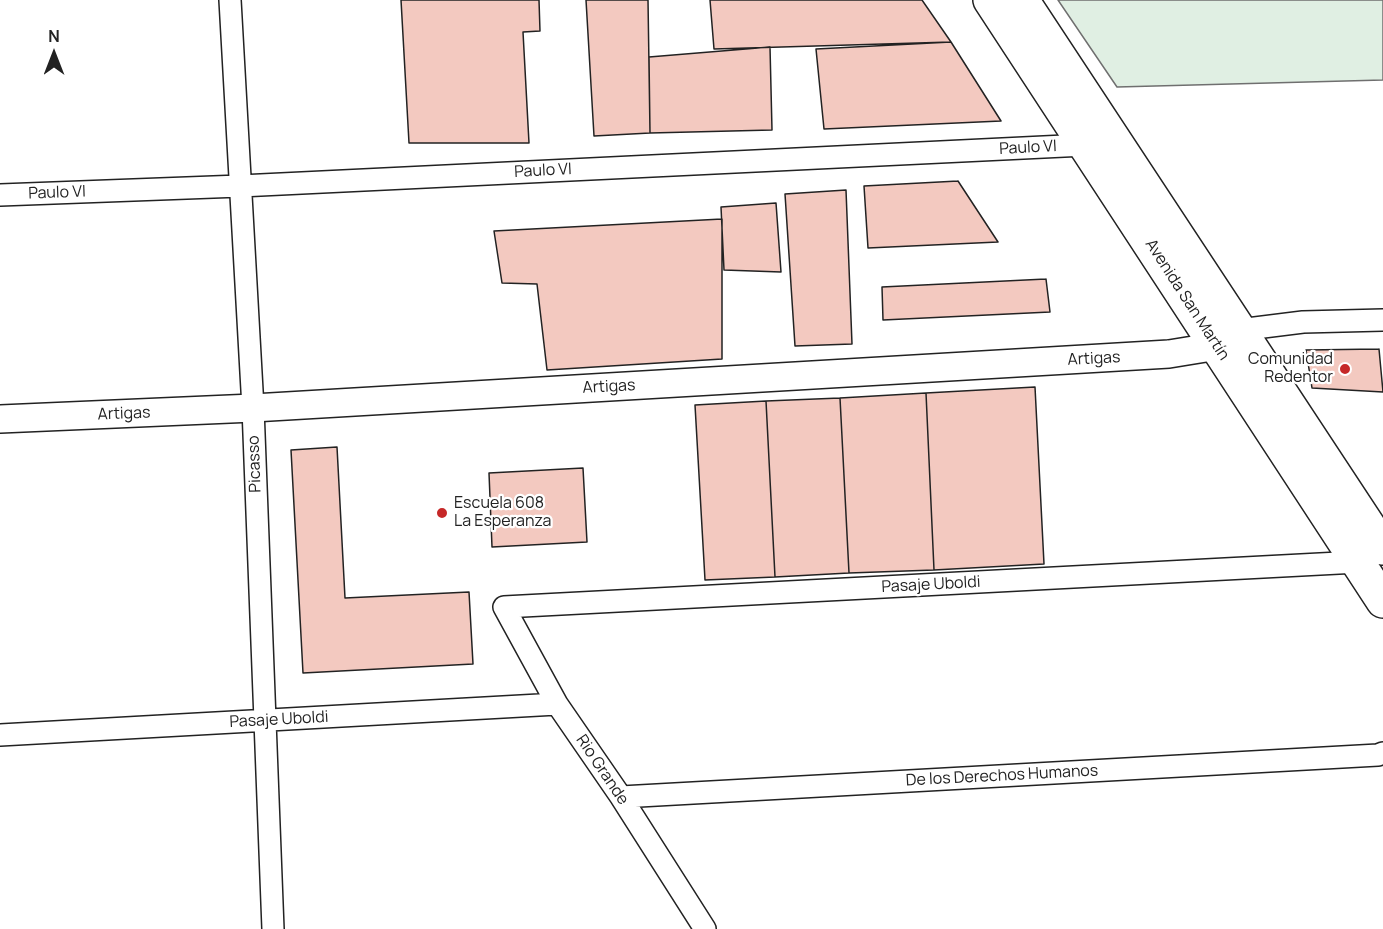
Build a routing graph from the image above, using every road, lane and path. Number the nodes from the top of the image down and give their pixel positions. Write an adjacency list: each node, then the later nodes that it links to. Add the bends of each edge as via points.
1 (230, 0): 5 (street, Picasso)
2 (990, 0): 4 (main road, Avenida San Martín)
3 (1022, 0): 8 (main road, Avenida San Martín)
4 (1085, 145): 5 (street, Paulo VI); 8 (main road, Avenida San Martín)
5 (240, 186): 6 (street, Paulo VI); 9 (street, Picasso)
6 (0, 195)
7 (1383, 320): 8 (street, Artigas, via 1303,322)
8 (1228, 338): 9 (street, Artigas, via 1169,354); 11 (main road, Avenida San Martín)
9 (253, 408): 10 (street, Artigas); 15 (street, Picasso)
10 (0, 419)
11 (1371, 555): 12 (main road, Avenida San Martín); 13 (street, Pasaje Uboldi)
12 (1383, 601)
13 (504, 607): 14 (street, Rio Grande)
14 (557, 704): 15 (street, Pasaje Uboldi); 18 (street, Rio Grande)
15 (265, 721): 16 (street, Pasaje Uboldi); 19 (street, Picasso)
16 (0, 735)
17 (1383, 753): 18 (street, De los Derechos Humanos)
18 (621, 797): 20 (street, Rio Grande)
19 (273, 929)
20 (705, 929)

